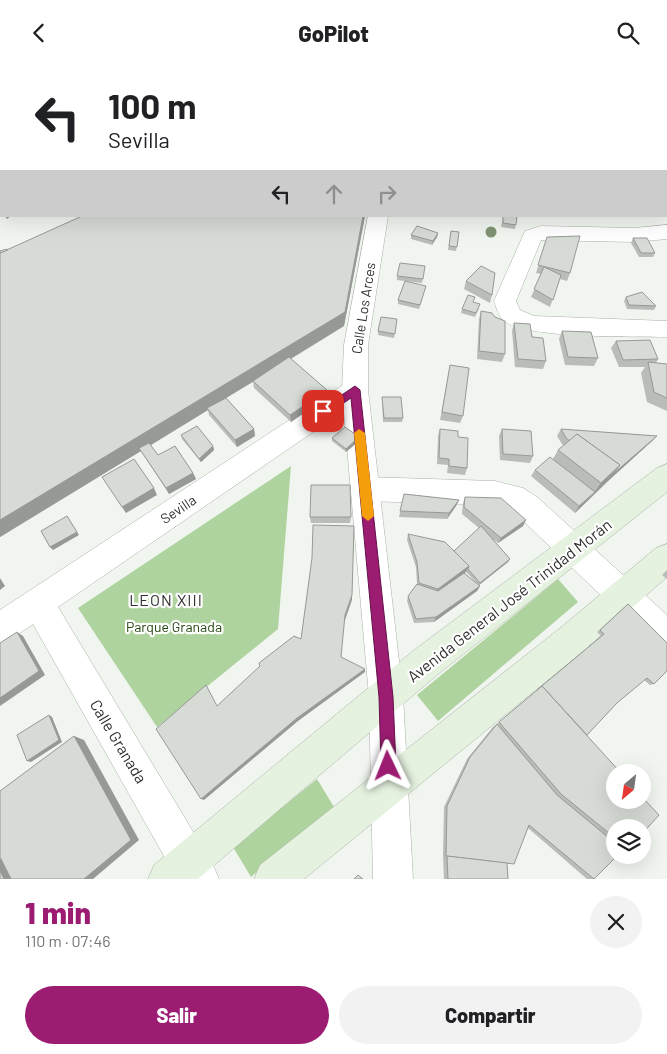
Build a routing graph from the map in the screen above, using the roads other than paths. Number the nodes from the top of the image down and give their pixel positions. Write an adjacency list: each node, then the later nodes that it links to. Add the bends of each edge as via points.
1 (372, 227): 4 (street, Calle Los Arces, via 356,301)
2 (667, 232): 3 (street, via 634,235 541,233 532,236 504,301 512,315 531,324)
3 (667, 329)
4 (355, 390): 6 (street, Calle Los Arces); 10 (street, Sevilla)
5 (667, 476): 7 (main road, Avenida General José Trinidad Morán)
6 (365, 489): 7 (street, via 495,493 513,497); 13 (street, Calle Los Arces)
7 (574, 549): 9 (street); 13 (main road, Avenida General José Trinidad Morán, via 425,663)
8 (667, 559): 9 (main road)
9 (623, 597): 12 (street); 14 (main road)
10 (38, 603): 11 (street, Sevilla); 15 (street, Calle Granada)
11 (0, 628)
12 (667, 637)
13 (386, 697): 14 (street, Calle Los Arces); 15 (main road, Avenida General José Trinidad Morán)
14 (389, 784): 16 (main road); 17 (street, Calle Los Arces)
15 (186, 873)
16 (274, 879)
17 (393, 879)

